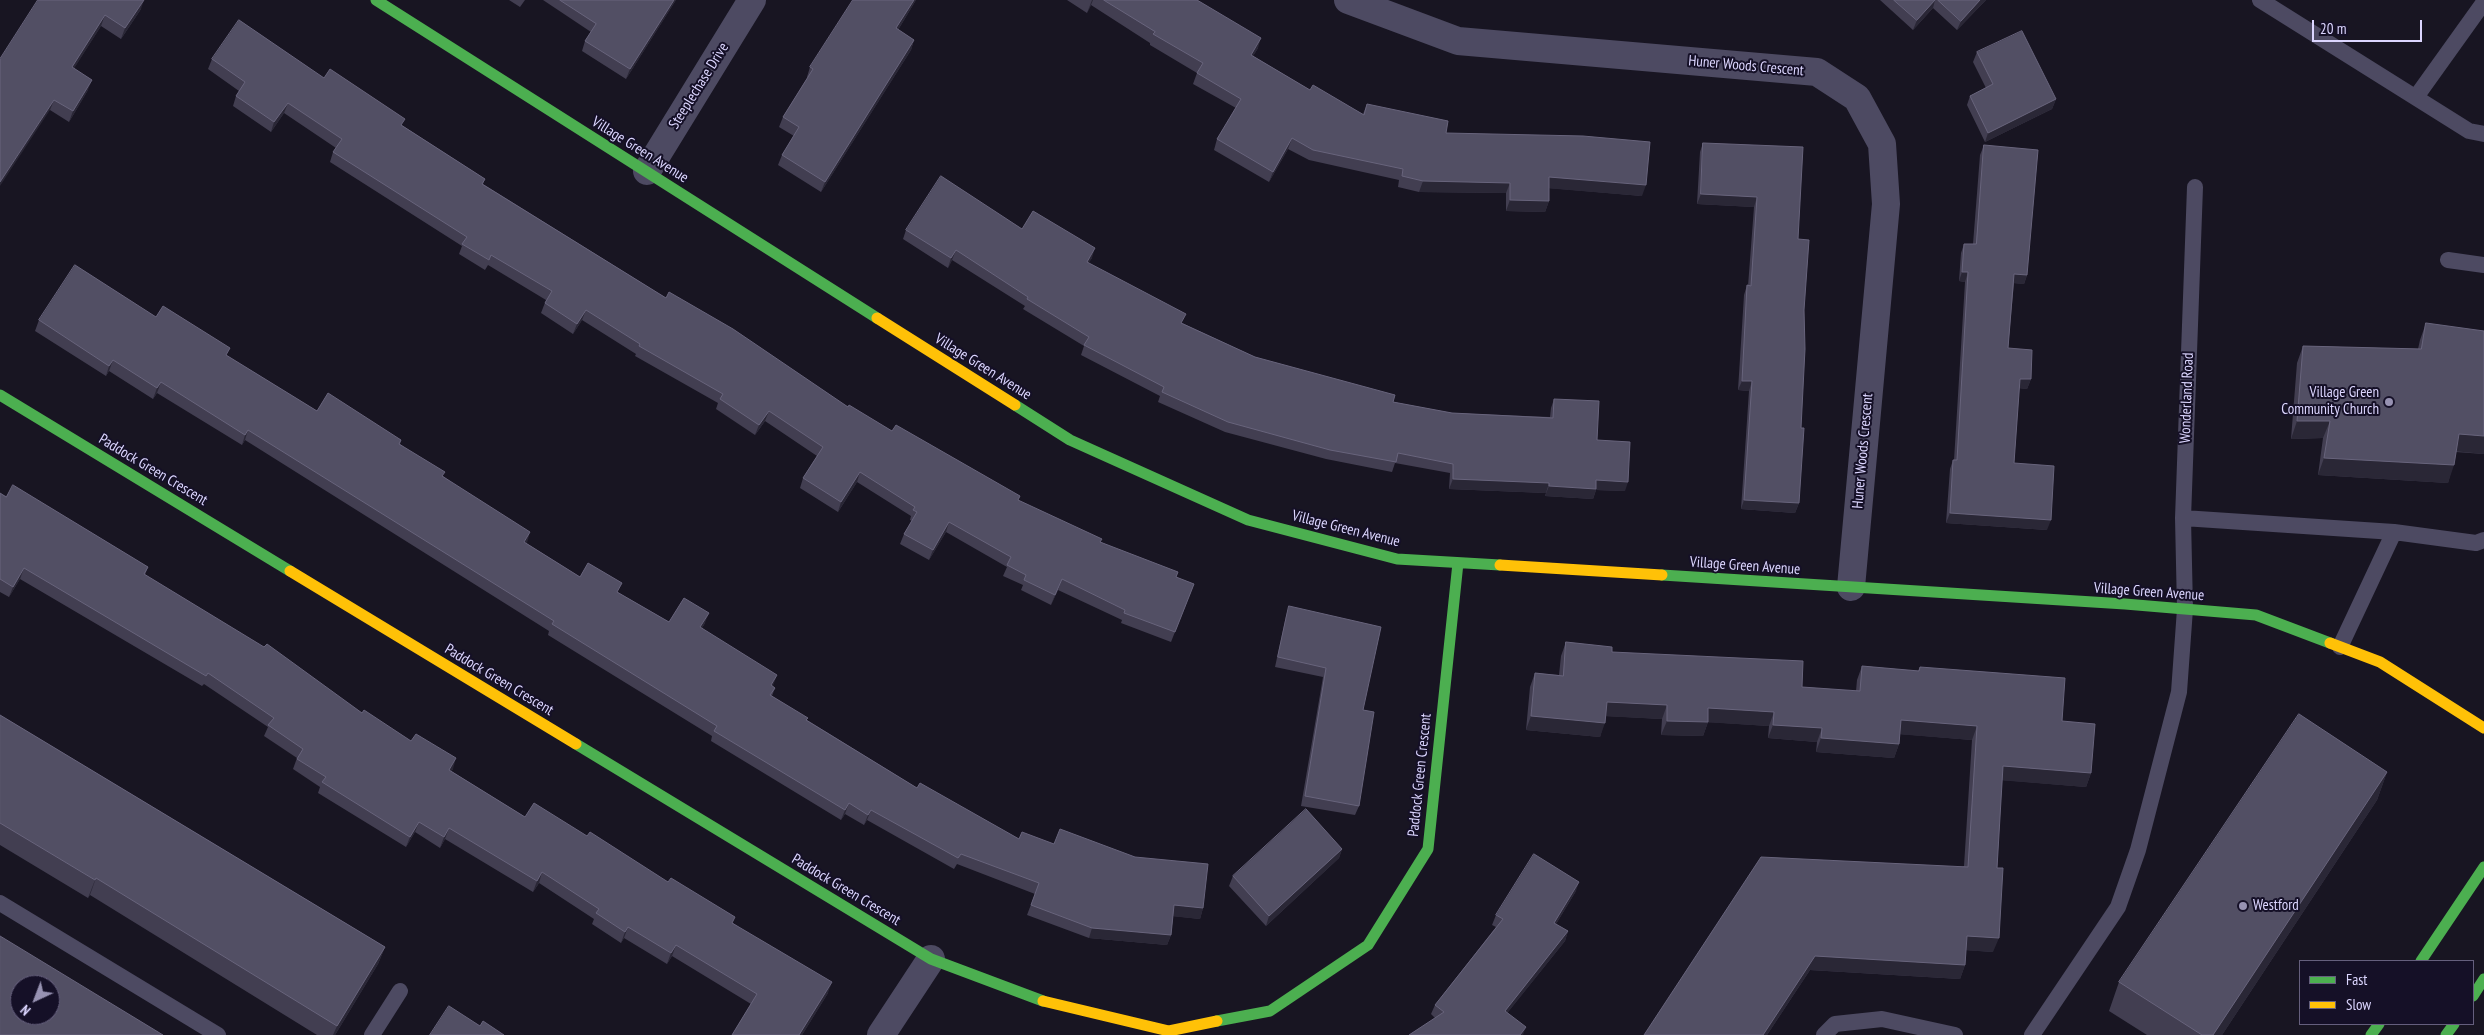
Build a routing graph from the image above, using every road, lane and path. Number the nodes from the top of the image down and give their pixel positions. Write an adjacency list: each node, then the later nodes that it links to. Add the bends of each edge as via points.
1 (376, 0): 8 (street, Village Green Avenue)
2 (752, 0): 8 (street, Steeplechase Drive)
3 (1348, 0): 17 (street, Huner Woods Crescent, via 1458,42 1817,72 1857,98 1882,144 1886,204)
4 (2260, 0): 6 (lane)
5 (2484, 2): 6 (lane)
6 (2416, 97): 7 (lane, via 2469,131)
7 (2484, 134)
8 (647, 172): 16 (street, Village Green Avenue, via 1070,440 1248,520 1397,559)
9 (2195, 187): 13 (lane, Wonderland Road)
10 (2448, 260): 11 (lane)
11 (2484, 265)
12 (0, 395): 23 (street, Paddock Green Crescent)
13 (2183, 518): 14 (lane); 18 (lane, Wonderland Road)
14 (2394, 532): 15 (lane, via 2476,543); 19 (lane)
15 (2484, 540)
16 (1458, 563): 17 (street, Village Green Avenue); 23 (street, Paddock Green Crescent, via 1428,849 1368,945 1270,1011 1169,1031 1055,1006)
17 (1851, 587): 18 (street, Village Green Avenue)
18 (2185, 609): 19 (street, Village Green Avenue, via 2256,615); 33 (lane, Wonderland Road, via 2179,692 2138,850 2118,906)
19 (2340, 647): 20 (street, Village Green Avenue, via 2380,662)
20 (2484, 728)
21 (2484, 867): 24 (street)
22 (0, 903): 28 (lane)
23 (931, 959): 30 (street)
24 (2422, 960)
25 (2484, 979): 27 (street)
26 (400, 991): 29 (lane)
27 (2474, 994)
28 (218, 1035)
29 (372, 1035)
30 (881, 1035)
31 (1824, 1035): 32 (lane, via 1835,1024 1882,1020)
32 (1955, 1035)
33 (2032, 1035)

